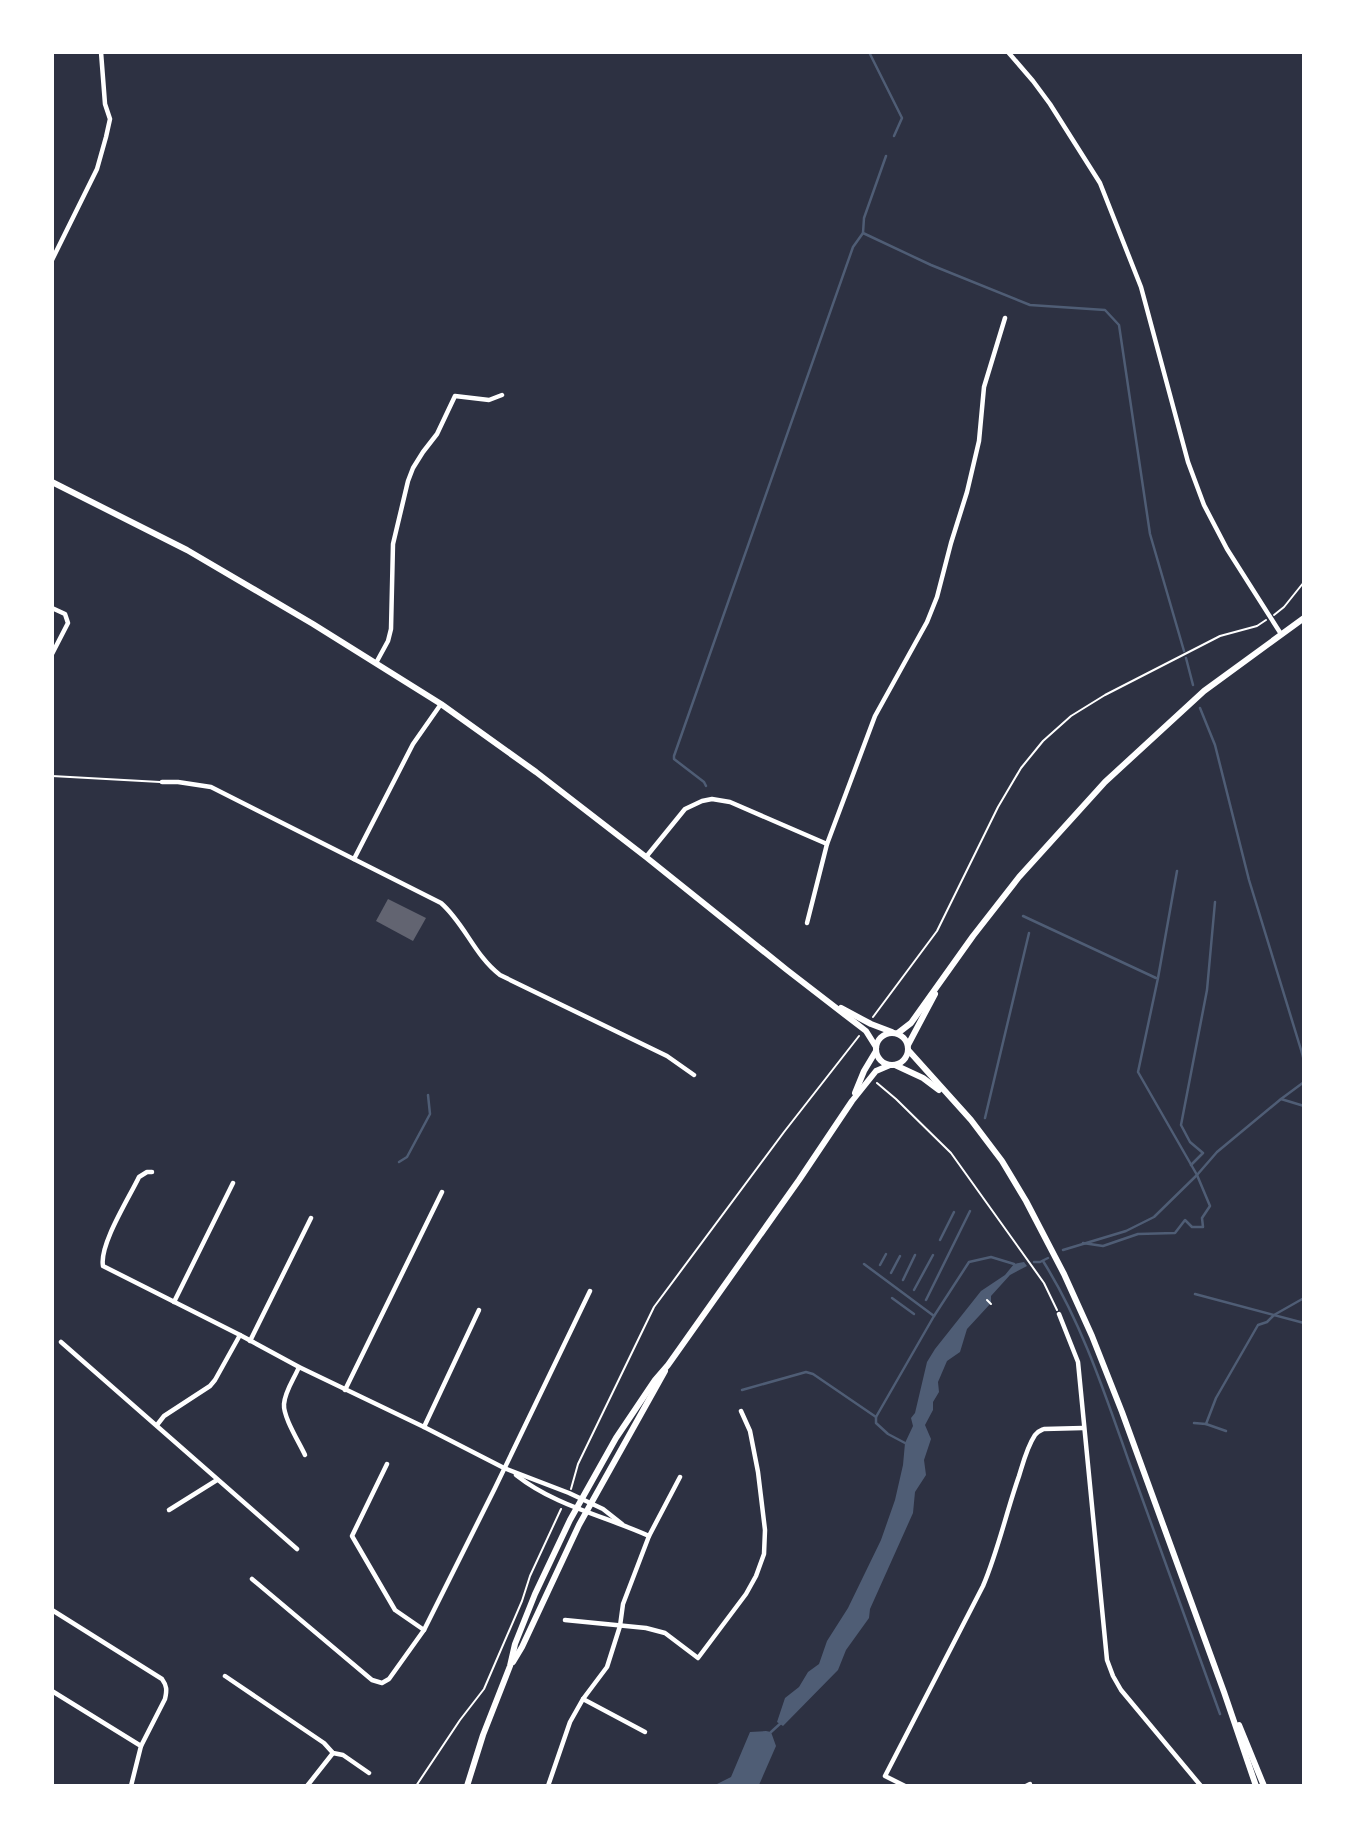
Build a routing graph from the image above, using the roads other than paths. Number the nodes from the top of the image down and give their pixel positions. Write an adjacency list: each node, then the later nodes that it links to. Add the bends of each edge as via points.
1 (101, 52): 3 (street, via 110,119 106,137 97,169)
2 (1008, 52): 9 (street, via 1050,104 1100,183 1140,288 1204,505)
3 (52, 260)
4 (1005, 318): 15 (street, via 984,387 979,441 967,492 937,597 875,716)
5 (502, 394): 11 (street, via 489,400 455,397 413,468 393,544 391,629)
6 (52, 482): 11 (main road, via 187,550)
7 (52, 608): 10 (street, via 65,614 68,623)
8 (1304, 618): 9 (main road)
9 (1281, 634): 19 (main road, via 1204,691 1105,782 1019,877)
10 (52, 654)
11 (376, 663): 12 (main road)
12 (441, 704): 16 (main road); 17 (street, via 413,744)
13 (52, 776): 14 (lane)
14 (162, 782): 17 (street, via 211,787)
15 (827, 844): 16 (street, via 730,802 712,799 685,809); 18 (street)
16 (646, 857): 20 (main road)
17 (354, 859): 25 (street, via 441,903 453,913 480,957 500,975 667,1056)
18 (807, 923)
19 (943, 978): 21 (main road, via 911,1023); 22 (main road)
20 (827, 1000): 21 (main road); 23 (main road, via 866,1031)
21 (895, 1033): 22 (main road, via 903,1036); 23 (main road, via 881,1037)
22 (909, 1048): 24 (main road, via 904,1060); 26 (main road)
23 (876, 1049): 24 (main road, via 881,1061); 27 (main road)
24 (893, 1065): 26 (main road); 27 (main road, via 876,1071)
25 (694, 1075)
26 (949, 1096): 67 (main road, via 985,1137 1018,1186 1064,1274 1122,1412)
27 (852, 1101): 39 (main road)
28 (152, 1172): 33 (street, via 139,1177 101,1259 103,1266)
29 (233, 1183): 33 (street)
30 (442, 1192): 41 (street)
31 (311, 1218): 37 (street)
32 (590, 1291): 48 (street)
33 (174, 1302): 36 (street)
34 (480, 1310): 44 (street)
35 (1059, 1314): 45 (street, via 1078,1362)
36 (240, 1335): 37 (street); 43 (street, via 215,1380)
37 (250, 1341): 40 (street)
38 (61, 1342): 43 (street)
39 (668, 1365): 51 (main road, via 616,1438); 52 (main road)
40 (299, 1367): 41 (street); 46 (street, via 284,1404)
41 (345, 1390): 44 (street)
42 (741, 1411): 62 (street, via 750,1431 765,1530 764,1555 746,1594 698,1658 665,1633)
43 (157, 1425): 50 (street)
44 (424, 1427): 48 (street)
45 (1083, 1428): 77 (street, via 1044,1429 1035,1436 990,1568 885,1776); 78 (street, via 1107,1660 1121,1690)
46 (305, 1455)
47 (387, 1464): 63 (street, via 352,1536 396,1610)
48 (507, 1469): 51 (street); 53 (street); 63 (street)
49 (680, 1478): 57 (street)
50 (217, 1479): 54 (street); 58 (street)
51 (583, 1499): 52 (street); 53 (main road)
52 (591, 1503): 55 (main road); 56 (street)
53 (577, 1508): 55 (street); 64 (main road, via 535,1594)
54 (169, 1510)
55 (586, 1512): 56 (street); 64 (main road)
56 (622, 1524): 57 (street)
57 (649, 1536): 62 (street, via 623,1604)
58 (297, 1549)
59 (253, 1579): 63 (street, via 372,1680 382,1683)
60 (52, 1610): 70 (street, via 166,1685 165,1699)
61 (565, 1620): 62 (street)
62 (620, 1626): 68 (street, via 607,1667)
63 (424, 1630)
64 (510, 1666): 75 (main road)
65 (225, 1676): 71 (street)
66 (52, 1691): 70 (street)
67 (1224, 1692): 79 (main road); 80 (main road)
68 (583, 1699): 69 (street); 76 (street)
69 (645, 1732)
70 (141, 1746): 73 (street)
71 (333, 1753): 72 (street); 74 (street)
72 (369, 1773)
73 (131, 1786)
74 (307, 1786)
75 (467, 1786)
76 (548, 1786)
77 (905, 1786)
78 (1201, 1786)
79 (1256, 1786)
80 (1264, 1786)

